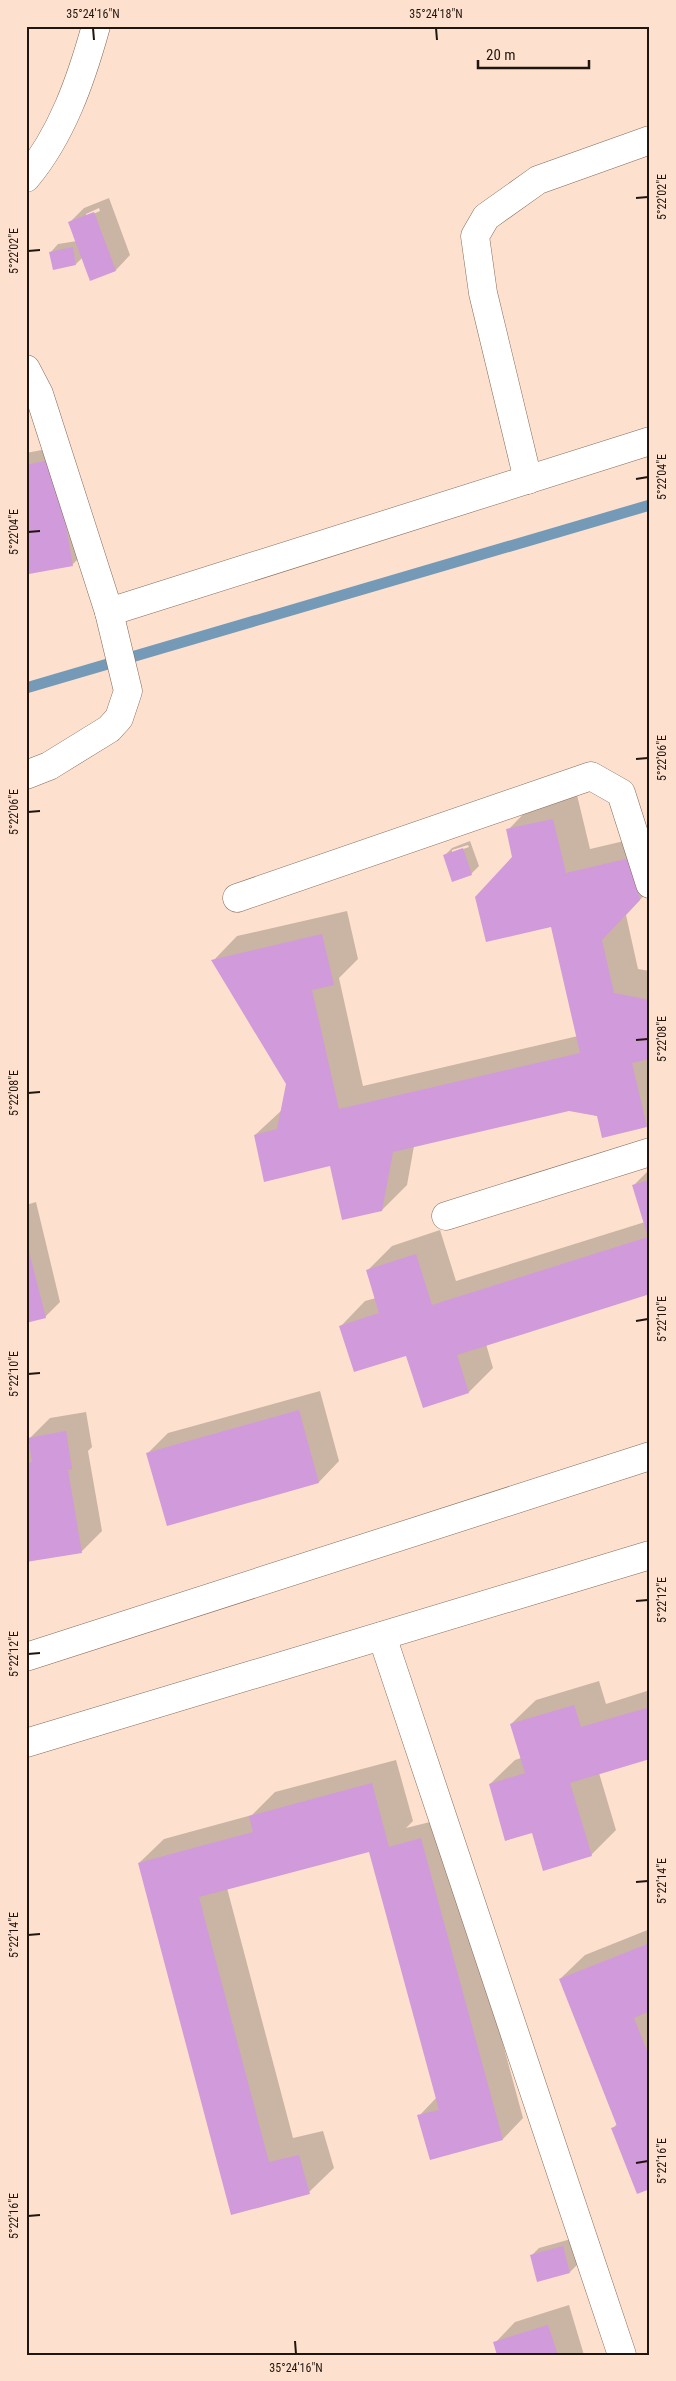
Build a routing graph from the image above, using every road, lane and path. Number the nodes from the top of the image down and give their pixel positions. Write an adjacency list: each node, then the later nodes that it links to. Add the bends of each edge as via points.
1 (96, 26): 3 (street, via 82,75 58,128 40,162)
2 (650, 140): 6 (street, via 538,180 486,217 475,236 483,294)
3 (26, 178)
4 (26, 369): 7 (street, via 40,394)
5 (650, 440): 6 (street)
6 (528, 480): 7 (street)
7 (109, 612): 8 (street, via 128,691 119,718 109,729 49,766)
8 (26, 775)
9 (650, 884): 10 (street, via 621,793 591,776)
10 (236, 898)
11 (650, 1152): 12 (street)
12 (446, 1216)
13 (650, 1456): 16 (street)
14 (650, 1555): 15 (street)
15 (382, 1636): 17 (street); 18 (street)
16 (26, 1657)
17 (26, 1743)
18 (622, 2355)

